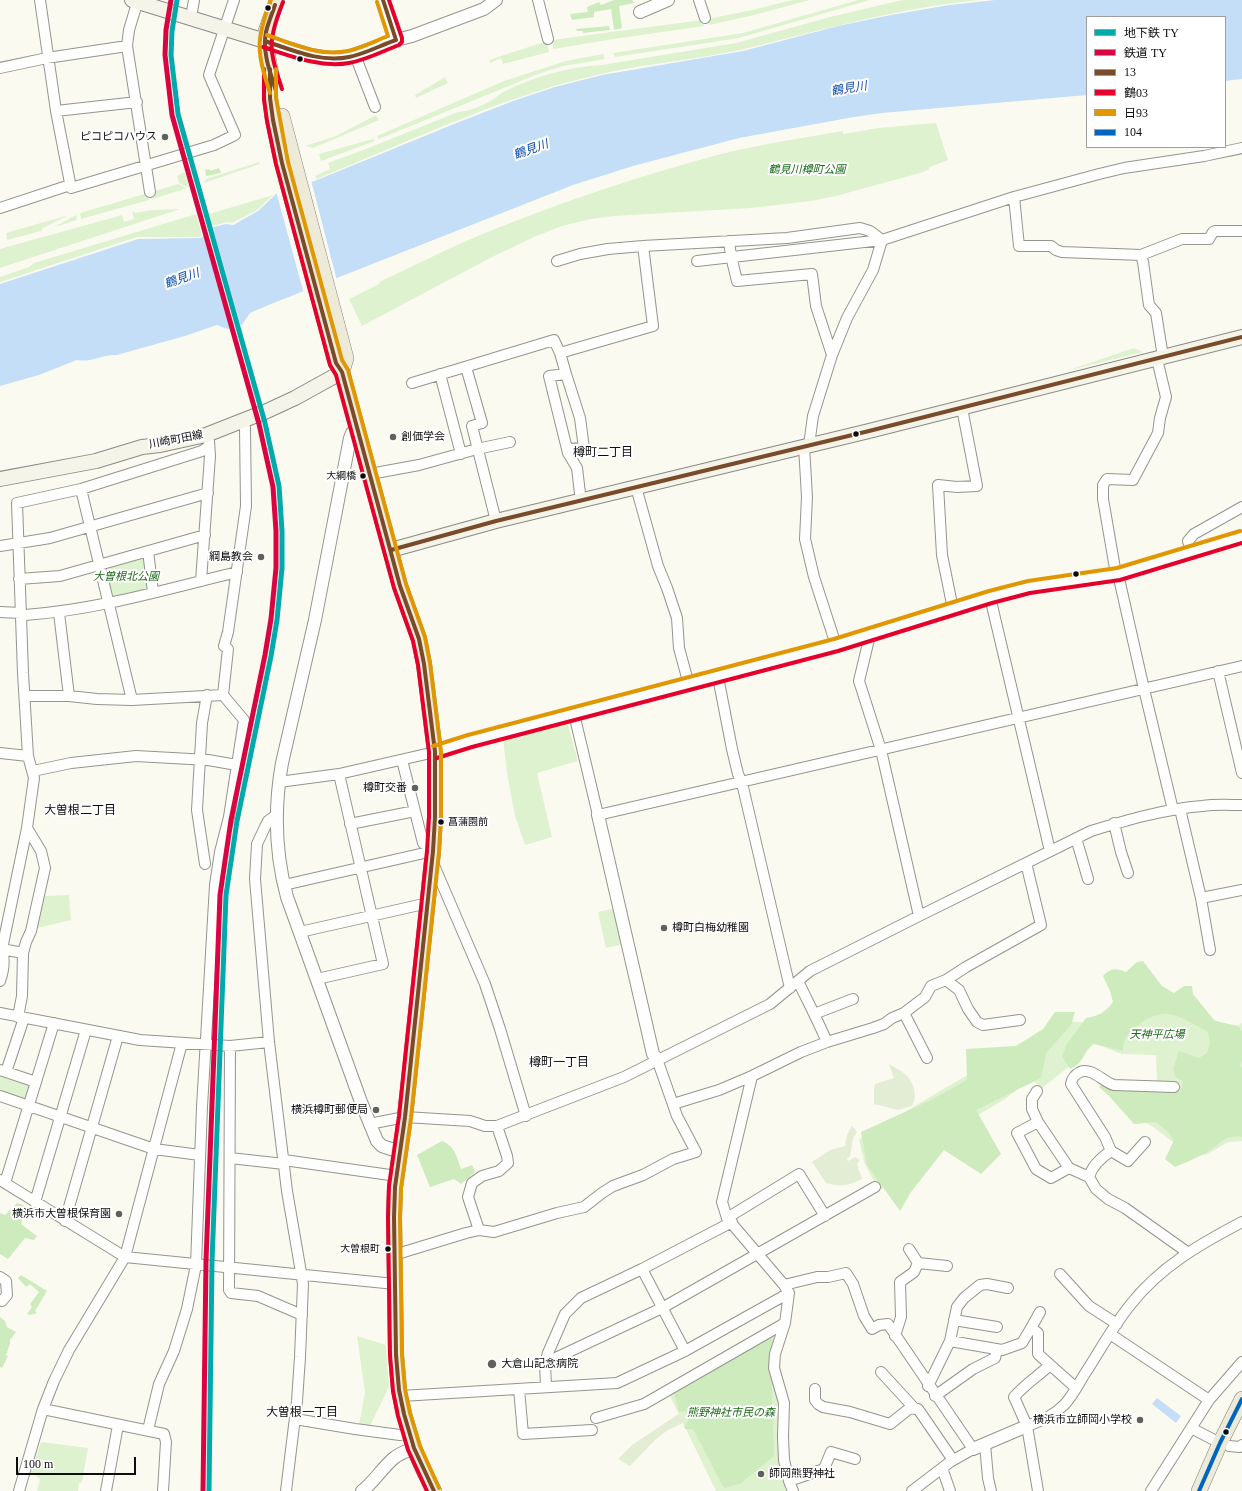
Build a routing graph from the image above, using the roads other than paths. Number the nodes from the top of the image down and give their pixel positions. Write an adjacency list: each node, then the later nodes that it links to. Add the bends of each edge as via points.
1 (40, 0): 20 (street)
2 (194, 0): 12 (street)
3 (234, 0): 14 (street)
4 (277, 0): 17 (main road)
5 (383, 0): 16 (street)
6 (496, 0): 16 (street, via 484,9)
7 (538, 0): 15 (street)
8 (668, 0): 11 (street)
9 (699, 0): 13 (street)
10 (136, 1): 12 (main road); 18 (street)
11 (640, 12)
12 (191, 18): 14 (main road)
13 (705, 18)
14 (224, 28): 17 (main road); 26 (street, via 209,75 235,134 214,145)
15 (548, 39)
16 (396, 40): 19 (street)
17 (264, 41): 19 (street, via 320,57 339,58); 43 (main road, via 288,161)
18 (127, 46): 20 (street); 22 (street)
19 (354, 55): 23 (street)
20 (47, 58): 21 (street); 24 (street)
21 (0, 68)
22 (137, 102): 24 (street); 26 (street)
23 (375, 107)
24 (56, 112): 27 (street)
25 (1242, 148): 29 (street, via 1112,171)
26 (146, 166): 27 (street, via 71,188); 28 (street)
27 (70, 185): 30 (street)
28 (150, 192)
29 (1014, 197): 33 (street); 35 (street, via 1019,246 1051,246 1062,252)
30 (0, 208)
31 (1242, 231): 35 (street, via 1215,231 1209,239 1182,239)
32 (729, 240): 33 (street, via 787,238 860,228 870,231); 34 (street); 36 (street)
33 (882, 240): 36 (street); 41 (street, via 873,270 847,318)
34 (643, 246): 37 (street, via 591,252); 40 (street, via 653,326)
35 (1141, 255): 42 (street, via 1149,305 1156,313)
36 (731, 256): 38 (street); 41 (street, via 737,281 812,274 816,306)
37 (557, 261)
38 (697, 261)
39 (1242, 337): 42 (main road)
40 (560, 353): 44 (street, via 554,340); 46 (street)
41 (832, 355): 53 (street, via 812,416)
42 (1160, 358): 48 (main road); 75 (street, via 1166,397 1158,433 1132,480 1107,479 1103,485 1103,499)
43 (341, 364): 49 (main road, 川崎町田線, via 295,398); 50 (main road)
44 (466, 367): 45 (street); 54 (street, via 482,423 472,426)
45 (440, 374): 47 (street); 56 (street)
46 (566, 374): 55 (street, via 549,376); 55 (street, via 580,418 584,448)
47 (412, 383)
48 (962, 408): 53 (main road); 81 (street, via 977,486 938,485 942,555)
49 (243, 420): 51 (main road, 川崎町田線); 74 (street, via 246,506)
50 (358, 428): 57 (main road); 109 (street, via 350,438 314,620)
51 (210, 440): 58 (main road, 川崎町田線, via 142,447 96,461); 60 (street, via 202,451); 61 (street)
52 (510, 442): 54 (street)
53 (806, 446): 59 (main road); 86 (street, via 805,539 814,577)
54 (477, 449): 56 (street); 64 (street)
55 (567, 449): 62 (street, via 577,468)
56 (461, 454): 57 (street)
57 (370, 474): 70 (main road)
58 (0, 479)
59 (636, 487): 62 (main road); 90 (street, via 658,566 677,618 679,648)
60 (81, 489): 65 (street); 68 (street, via 17,503)
61 (208, 493): 65 (street); 66 (street)
62 (581, 502): 64 (main road)
63 (1242, 507): 72 (street, via 1194,534 1188,542)
64 (496, 521): 70 (main road)
65 (90, 527): 68 (street, via 50,538); 73 (street)
66 (205, 535): 71 (street); 77 (street)
67 (1242, 537): 72 (street)
68 (18, 543): 69 (street); 76 (street)
69 (0, 546)
70 (391, 550): 100 (main road, via 406,607 419,639)
71 (148, 551): 73 (street); 78 (street)
72 (1191, 552): 75 (street)
73 (99, 565): 76 (street, via 60,576); 80 (street)
74 (237, 572): 77 (street); 93 (street, via 224,646 228,649)
75 (1117, 574): 79 (street, via 1030,587); 91 (street)
76 (19, 579): 83 (street)
77 (201, 581): 78 (street)
78 (153, 592): 80 (street)
79 (990, 597): 81 (street); 98 (street)
80 (108, 603): 84 (street); 96 (street)
81 (953, 609): 85 (street)
82 (0, 612): 83 (street)
83 (21, 613): 84 (street); 94 (street)
84 (59, 613): 95 (street)
85 (870, 635): 86 (street); 99 (street, via 859,682)
86 (836, 645): 89 (street)
87 (1242, 666): 88 (street)
88 (1218, 672): 91 (street); 107 (street)
89 (718, 677): 90 (street); 110 (street, via 732,749)
90 (689, 685): 97 (street)
91 (1144, 689): 98 (street); 112 (street)
92 (206, 695): 93 (street); 96 (street); 103 (street)
93 (223, 695): 105 (street, via 244,720)
94 (25, 696): 95 (street); 102 (street)
95 (69, 696): 96 (street)
96 (132, 700)
97 (574, 714): 100 (street); 115 (street)
98 (1018, 718): 99 (street); 120 (street)
99 (881, 750): 110 (street); 132 (street)
100 (435, 752): 104 (street); 121 (main road)
101 (0, 753): 102 (street)
102 (28, 756): 106 (street)
103 (199, 759): 105 (street); 106 (street, via 136,756 71,763); 123 (street, via 197,810)
104 (402, 760): 108 (street); 113 (street)
105 (237, 765): 153 (street, via 217,872)
106 (33, 771): 118 (street)
107 (1242, 773)
108 (339, 774): 109 (street); 116 (street)
109 (278, 782): 114 (street)
110 (742, 783): 115 (street); 140 (street)
111 (1242, 805): 112 (street, via 1203,805)
112 (1177, 809): 117 (street); 129 (street)
113 (415, 811): 116 (street); 121 (street, via 424,843)
114 (276, 815): 127 (street); 150 (street, via 268,821 257,844 255,879)
115 (598, 815): 156 (street, via 653,1054)
116 (350, 824): 124 (street)
117 (1114, 824): 119 (street); 125 (street)
118 (27, 828): 134 (street); 136 (street, via 41,851 45,868 31,932)
119 (1076, 838): 120 (street); 126 (street)
120 (1050, 851): 122 (street)
121 (432, 856): 124 (street); 130 (main road); 165 (street, via 485,984)
122 (1026, 863): 132 (street); 138 (street, via 1042,925)
123 (205, 864)
124 (360, 868): 127 (street); 131 (street)
125 (1128, 873)
126 (1088, 879)
127 (284, 885): 133 (street)
128 (1242, 890): 129 (street)
129 (1201, 898): 135 (street)
130 (428, 903): 131 (street); 167 (main road)
131 (371, 915): 133 (street); 137 (street, via 383,964)
132 (919, 916): 140 (street, via 810,971)
133 (300, 932): 137 (street)
134 (2, 949): 136 (street); 139 (street, via 4,958)
135 (1210, 950)
136 (23, 953): 145 (street)
137 (317, 979): 169 (street)
138 (946, 980): 143 (street, via 931,986 925,997); 146 (street, via 959,990 977,1022 983,1025)
139 (0, 981)
140 (794, 985): 144 (street); 156 (street, via 770,1004)
141 (853, 999): 144 (street)
142 (0, 1013): 145 (street)
143 (904, 1013): 151 (street, via 873,1028); 155 (street)
144 (814, 1014): 151 (street)
145 (21, 1017): 147 (street); 157 (street)
146 (1020, 1020)
147 (54, 1024): 148 (street); 159 (street)
148 (86, 1030): 149 (street); 166 (street)
149 (118, 1036): 152 (street); 171 (street)
150 (269, 1042): 154 (street); 178 (street)
151 (827, 1042): 158 (street)
152 (182, 1044): 153 (street); 173 (street)
153 (205, 1045): 154 (street); 176 (street)
154 (230, 1046): 177 (street)
155 (927, 1058)
156 (657, 1060): 163 (street); 165 (street, via 624,1077)
157 (3, 1071): 159 (street)
158 (752, 1076): 163 (street, via 719,1090); 186 (street, via 722,1202)
159 (36, 1082): 164 (street)
160 (1174, 1087): 174 (street, via 1114,1085 1084,1070 1072,1078 1071,1084 1105,1137)
161 (1037, 1091): 168 (street, via 1032,1099 1032,1109)
162 (0, 1096): 164 (street)
163 (673, 1104): 189 (street, via 696,1152 673,1159 643,1175 613,1186 584,1207 494,1232)
164 (29, 1106): 166 (street); 182 (street)
165 (526, 1116): 170 (street)
166 (61, 1117): 171 (street); 184 (street)
167 (405, 1118): 169 (street); 170 (street, via 470,1121 485,1126); 175 (main road)
168 (1038, 1122): 179 (street); 179 (street, via 1017,1133 1036,1169 1051,1178)
169 (369, 1124): 175 (street, via 379,1144)
170 (497, 1126): 189 (street, via 508,1163 499,1171 482,1176 472,1183 468,1197)
171 (92, 1128): 173 (street); 187 (street)
172 (1145, 1142): 174 (street, via 1128,1161)
173 (154, 1149): 176 (street); 194 (street)
174 (1111, 1151): 181 (street, via 1091,1170)
175 (400, 1152): 180 (main road)
176 (200, 1156): 196 (street)
177 (230, 1158): 178 (street); 198 (street)
178 (284, 1162): 180 (street); 201 (street)
179 (1069, 1168): 181 (street)
180 (397, 1176): 193 (main road)
181 (1089, 1177): 191 (street, via 1096,1190)
182 (2, 1182): 184 (street)
183 (875, 1187): 185 (street)
184 (35, 1202): 187 (street)
185 (825, 1216): 186 (street, via 799,1174); 192 (street)
186 (730, 1220): 192 (street); 199 (street)
187 (65, 1221): 194 (street)
188 (1242, 1222): 191 (street)
189 (479, 1230): 193 (street)
190 (908, 1249): 195 (street)
191 (1187, 1252): 212 (street, via 1147,1286)
192 (758, 1254): 205 (street); 207 (street)
193 (394, 1255): 203 (main road)
194 (124, 1257): 196 (street); 234 (street, via 69,1350)
195 (918, 1264): 197 (street); 216 (street, via 914,1272 900,1282 900,1317)
196 (196, 1265): 198 (street); 241 (street, via 187,1310 174,1351 159,1384)
197 (947, 1266)
198 (230, 1268): 201 (street); 209 (street, via 231,1293 258,1296)
199 (642, 1269): 207 (street); 221 (street, via 581,1298 565,1314)
200 (1060, 1274): 212 (street, via 1090,1306)
201 (301, 1275): 203 (street); 209 (street)
202 (0, 1277): 206 (street, via 6,1281 7,1296)
203 (395, 1284): 229 (main road, via 396,1355)
204 (1008, 1288): 210 (street, via 980,1285 957,1307)
205 (786, 1289): 211 (street); 216 (street, via 817,1277 846,1273 872,1329 888,1324); 219 (street)
206 (2, 1301)
207 (662, 1308): 219 (street); 221 (street)
208 (1040, 1312): 214 (street)
209 (302, 1315): 236 (street)
210 (954, 1320): 213 (street); 217 (street)
211 (785, 1323): 235 (street, via 644,1404); 251 (street, via 775,1354 774,1368 784,1403 784,1460)
212 (1116, 1324): 215 (street)
213 (997, 1327)
214 (1031, 1328): 218 (street, via 1022,1343); 222 (street, via 1038,1333 1038,1354)
215 (1110, 1334): 227 (street); 232 (street)
216 (895, 1336): 224 (street)
217 (950, 1341): 218 (street); 224 (street)
218 (997, 1350): 230 (street, via 995,1358 973,1369)
219 (685, 1351): 225 (street, via 617,1383)
220 (1242, 1362): 232 (street)
221 (545, 1363): 225 (street)
222 (1050, 1365): 227 (street); 239 (street, via 1014,1397)
223 (881, 1372): 233 (street)
224 (928, 1386): 230 (street)
225 (546, 1387): 226 (street)
226 (519, 1388): 229 (street); 242 (street, via 523,1434)
227 (1076, 1388): 239 (street, via 1064,1405 1046,1419)
228 (815, 1389): 233 (street, via 816,1400 823,1407 890,1424 910,1408)
229 (400, 1396): 243 (main road)
230 (935, 1396): 247 (street)
231 (1242, 1399): 245 (main road)
232 (1209, 1400): 240 (street)
233 (915, 1408): 249 (street)
234 (43, 1409): 238 (street); 252 (street)
235 (596, 1418)
236 (295, 1419): 243 (street, via 400,1435); 255 (street)
237 (1242, 1419): 245 (main road)
238 (118, 1425): 241 (street); 253 (street)
239 (1027, 1426): 244 (street); 262 (street)
240 (1191, 1428): 245 (street); 263 (street)
241 (148, 1430): 254 (street, via 164,1434 166,1442)
242 (592, 1430)
243 (410, 1433): 246 (main road)
244 (985, 1444): 247 (street); 261 (street)
245 (1230, 1445): 264 (main road); 265 (main road)
246 (414, 1448): 256 (street, via 394,1459); 257 (main road)
247 (973, 1449): 249 (street)
248 (855, 1459): 251 (street, via 831,1452 824,1469)
249 (954, 1460): 250 (street)
250 (942, 1468): 259 (street); 260 (street)
251 (789, 1481): 258 (street)
252 (19, 1491)
253 (106, 1491)
254 (163, 1491)
255 (286, 1491)
256 (362, 1491)
257 (434, 1491)
258 (793, 1491)
259 (912, 1491)
260 (950, 1491)
261 (991, 1491)
262 (1038, 1491)
263 (1151, 1491)
264 (1199, 1491)
265 (1210, 1491)

